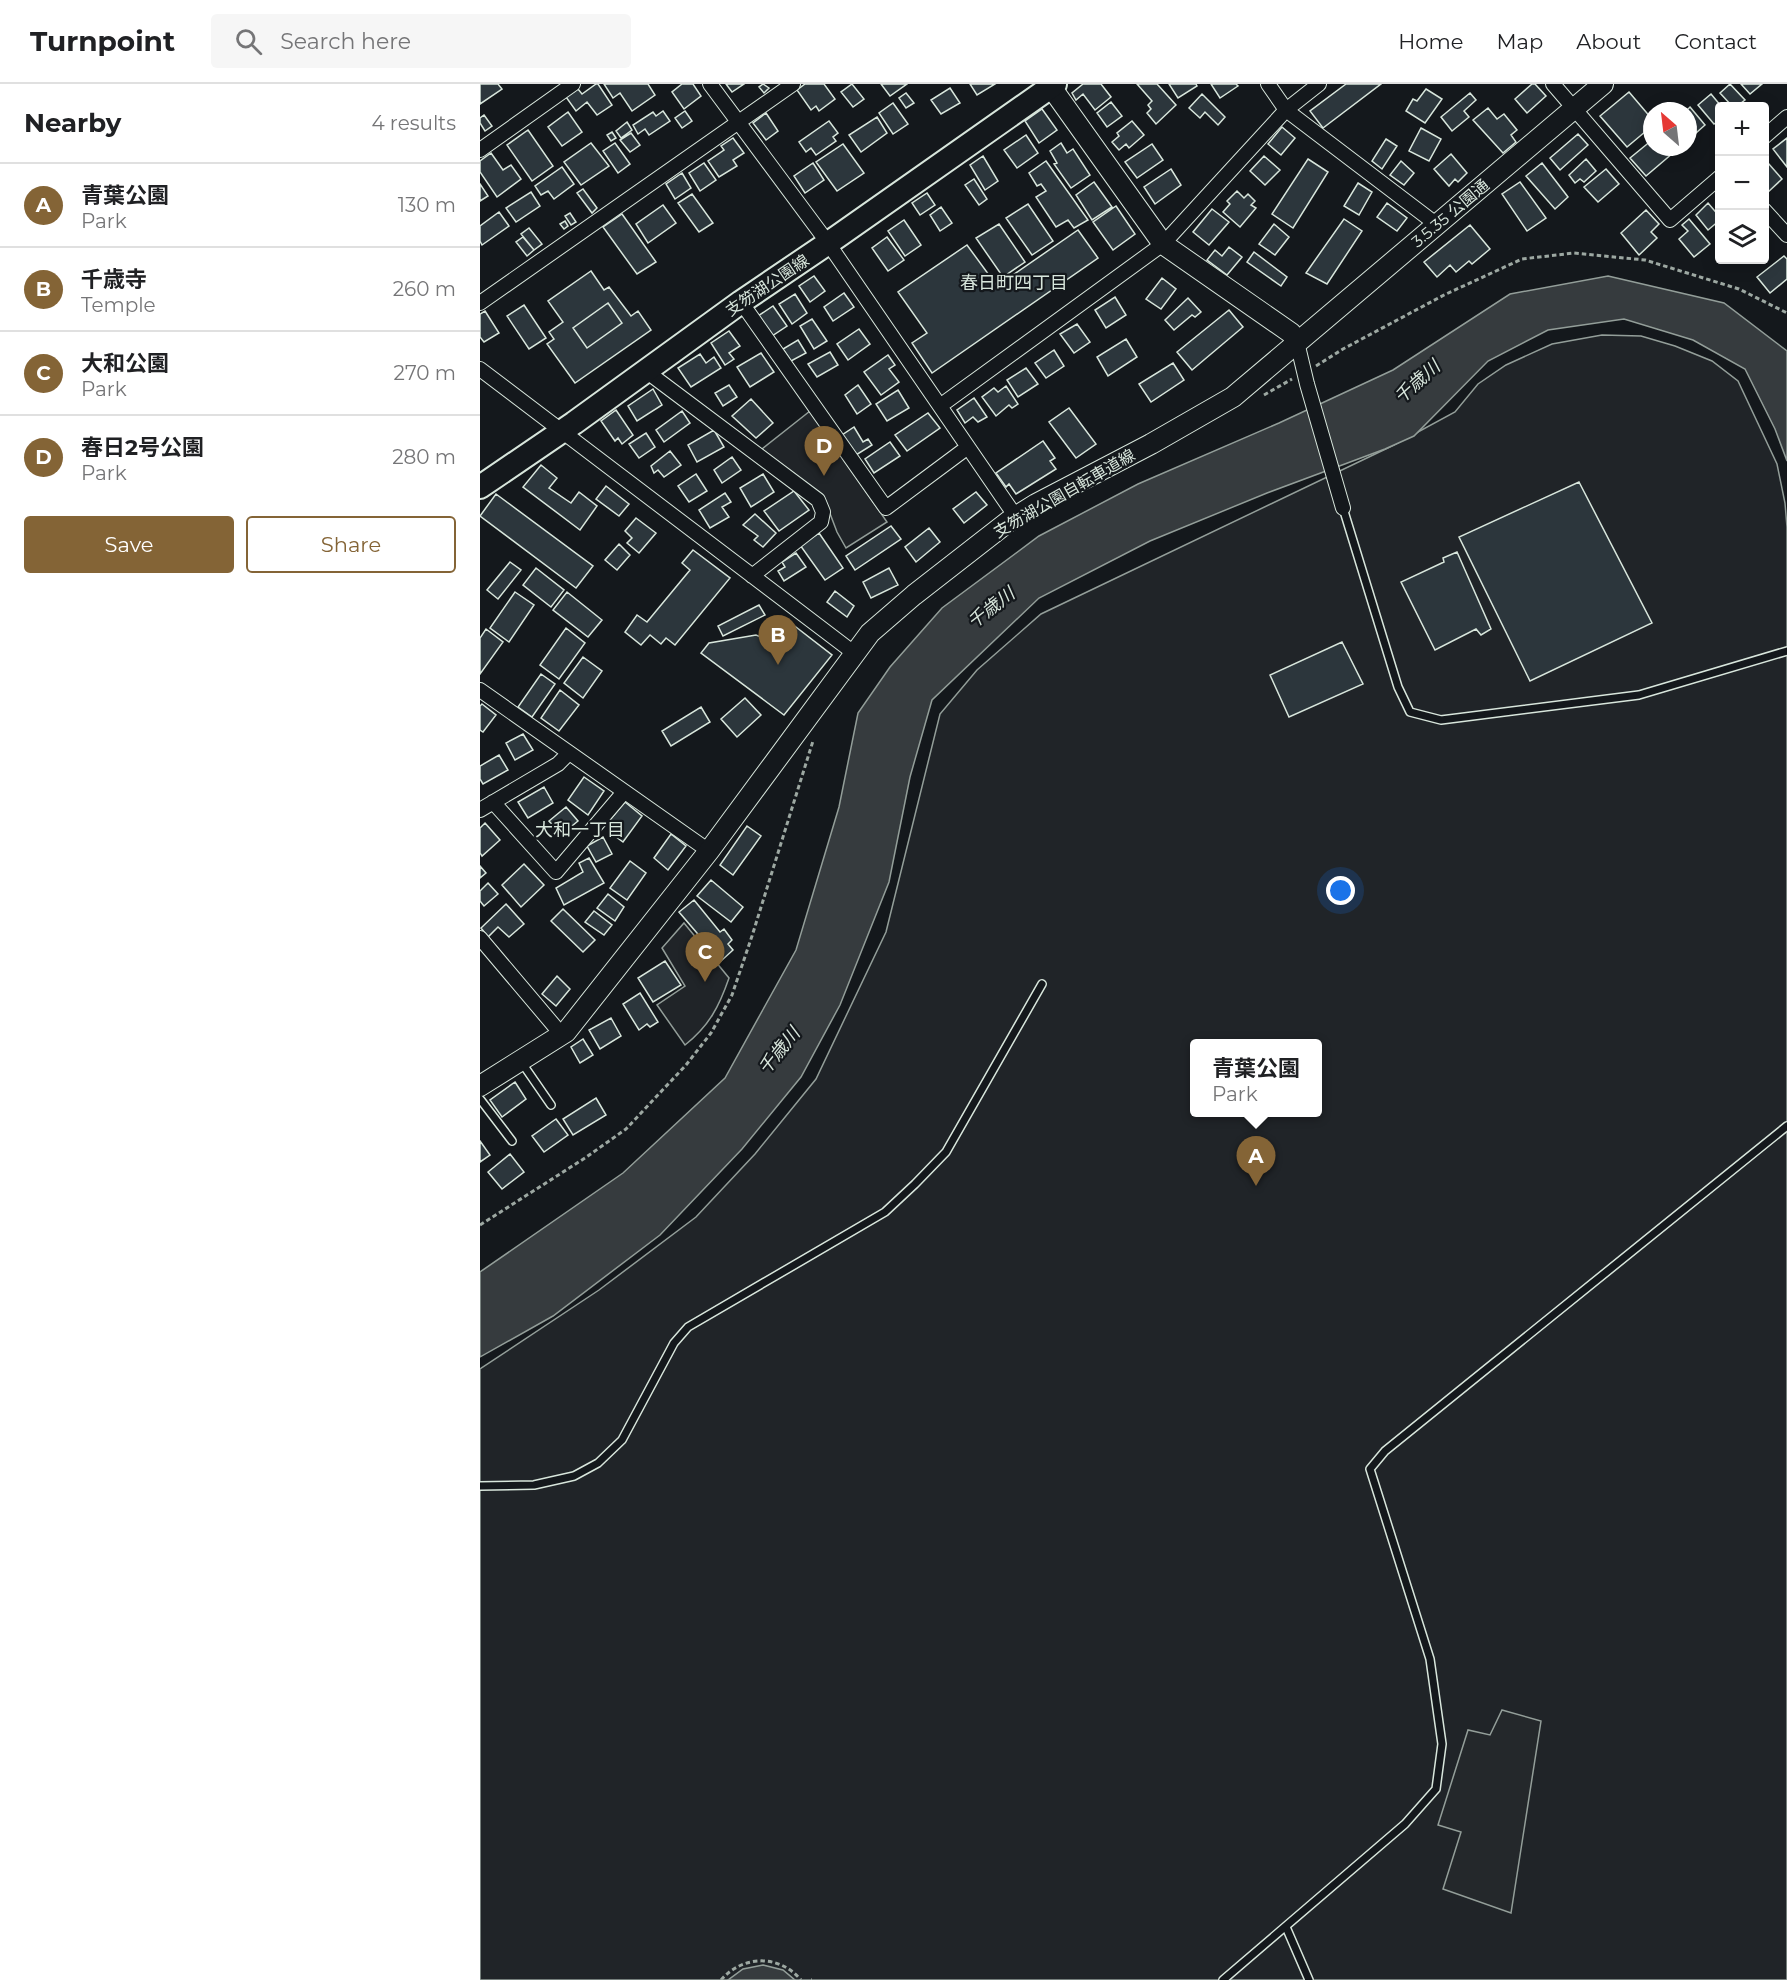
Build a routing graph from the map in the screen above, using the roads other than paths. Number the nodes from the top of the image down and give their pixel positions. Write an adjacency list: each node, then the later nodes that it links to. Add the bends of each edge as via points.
1 (573, 84): 14 (street)
2 (710, 84): 12 (street)
3 (793, 84): 12 (street)
4 (1268, 84): 10 (street)
5 (1319, 84): 10 (street)
6 (1553, 84): 9 (street)
7 (1603, 84): 9 (street, 3.5.35 公園通)
8 (1051, 85): 19 (main road, 支笏湖公園線); 20 (street)
9 (1575, 108): 15 (street, via 1670,220); 17 (street, 3.5.35 公園通)
10 (1286, 110): 17 (street); 20 (street)
11 (1787, 117): 13 (street)
12 (737, 123): 19 (street); 22 (street)
13 (1769, 133)
14 (480, 150)
15 (1715, 181)
16 (1769, 215): 18 (street)
17 (1436, 224): 23 (street, 3.5.35 公園通)
18 (1787, 235)
19 (828, 243): 21 (main road, 支笏湖公園線); 26 (street)
20 (1163, 244): 23 (street, via 1291,333); 26 (street)
21 (741, 302): 25 (main road, 支笏湖公園線); 28 (street, via 886,508)
22 (480, 303)
23 (1297, 342): 30 (street); 31 (street, 3.5.35 公園通, via 1233,397)
24 (480, 369): 27 (street)
25 (646, 371): 27 (main road, 支笏湖公園線); 32 (street, via 818,500 823,512 821,522)
26 (939, 406): 28 (street)
27 (561, 432): 29 (main road, 支笏湖公園線); 32 (street)
28 (968, 447): 31 (street)
29 (480, 487)
30 (1342, 508): 33 (lane, via 1398,687 1410,712 1441,720 1639,695)
31 (1016, 517): 34 (street, 3.5.35 公園通, via 914,595 870,633)
32 (752, 576): 34 (street)
33 (1787, 651)
34 (854, 653): 40 (street, 3.5.35 公園通)
35 (480, 690): 36 (street)
36 (569, 753): 37 (street); 38 (street, via 558,764)
37 (624, 792): 38 (street, via 556,872); 40 (street)
38 (493, 802): 39 (street)
39 (480, 810)
40 (709, 852): 43 (street, 3.5.35 公園通)
41 (480, 938): 43 (street)
42 (1042, 984): 50 (lane, via 946,1152 885,1212 688,1327 674,1343 622,1440 598,1463 574,1476 534,1485)
43 (562, 1035): 44 (street, 3.5.35 公園通)
44 (520, 1061): 45 (street, 3.5.35 公園通); 47 (lane)
45 (480, 1086)
46 (480, 1099): 49 (lane)
47 (551, 1105)
48 (1787, 1126): 51 (lane, via 1385,1451 1370,1468 1430,1659 1442,1744 1436,1789 1405,1824)
49 (512, 1142)
50 (480, 1486)
51 (1286, 1927): 52 (lane); 53 (lane)
52 (1223, 1980)
53 (1309, 1980)

